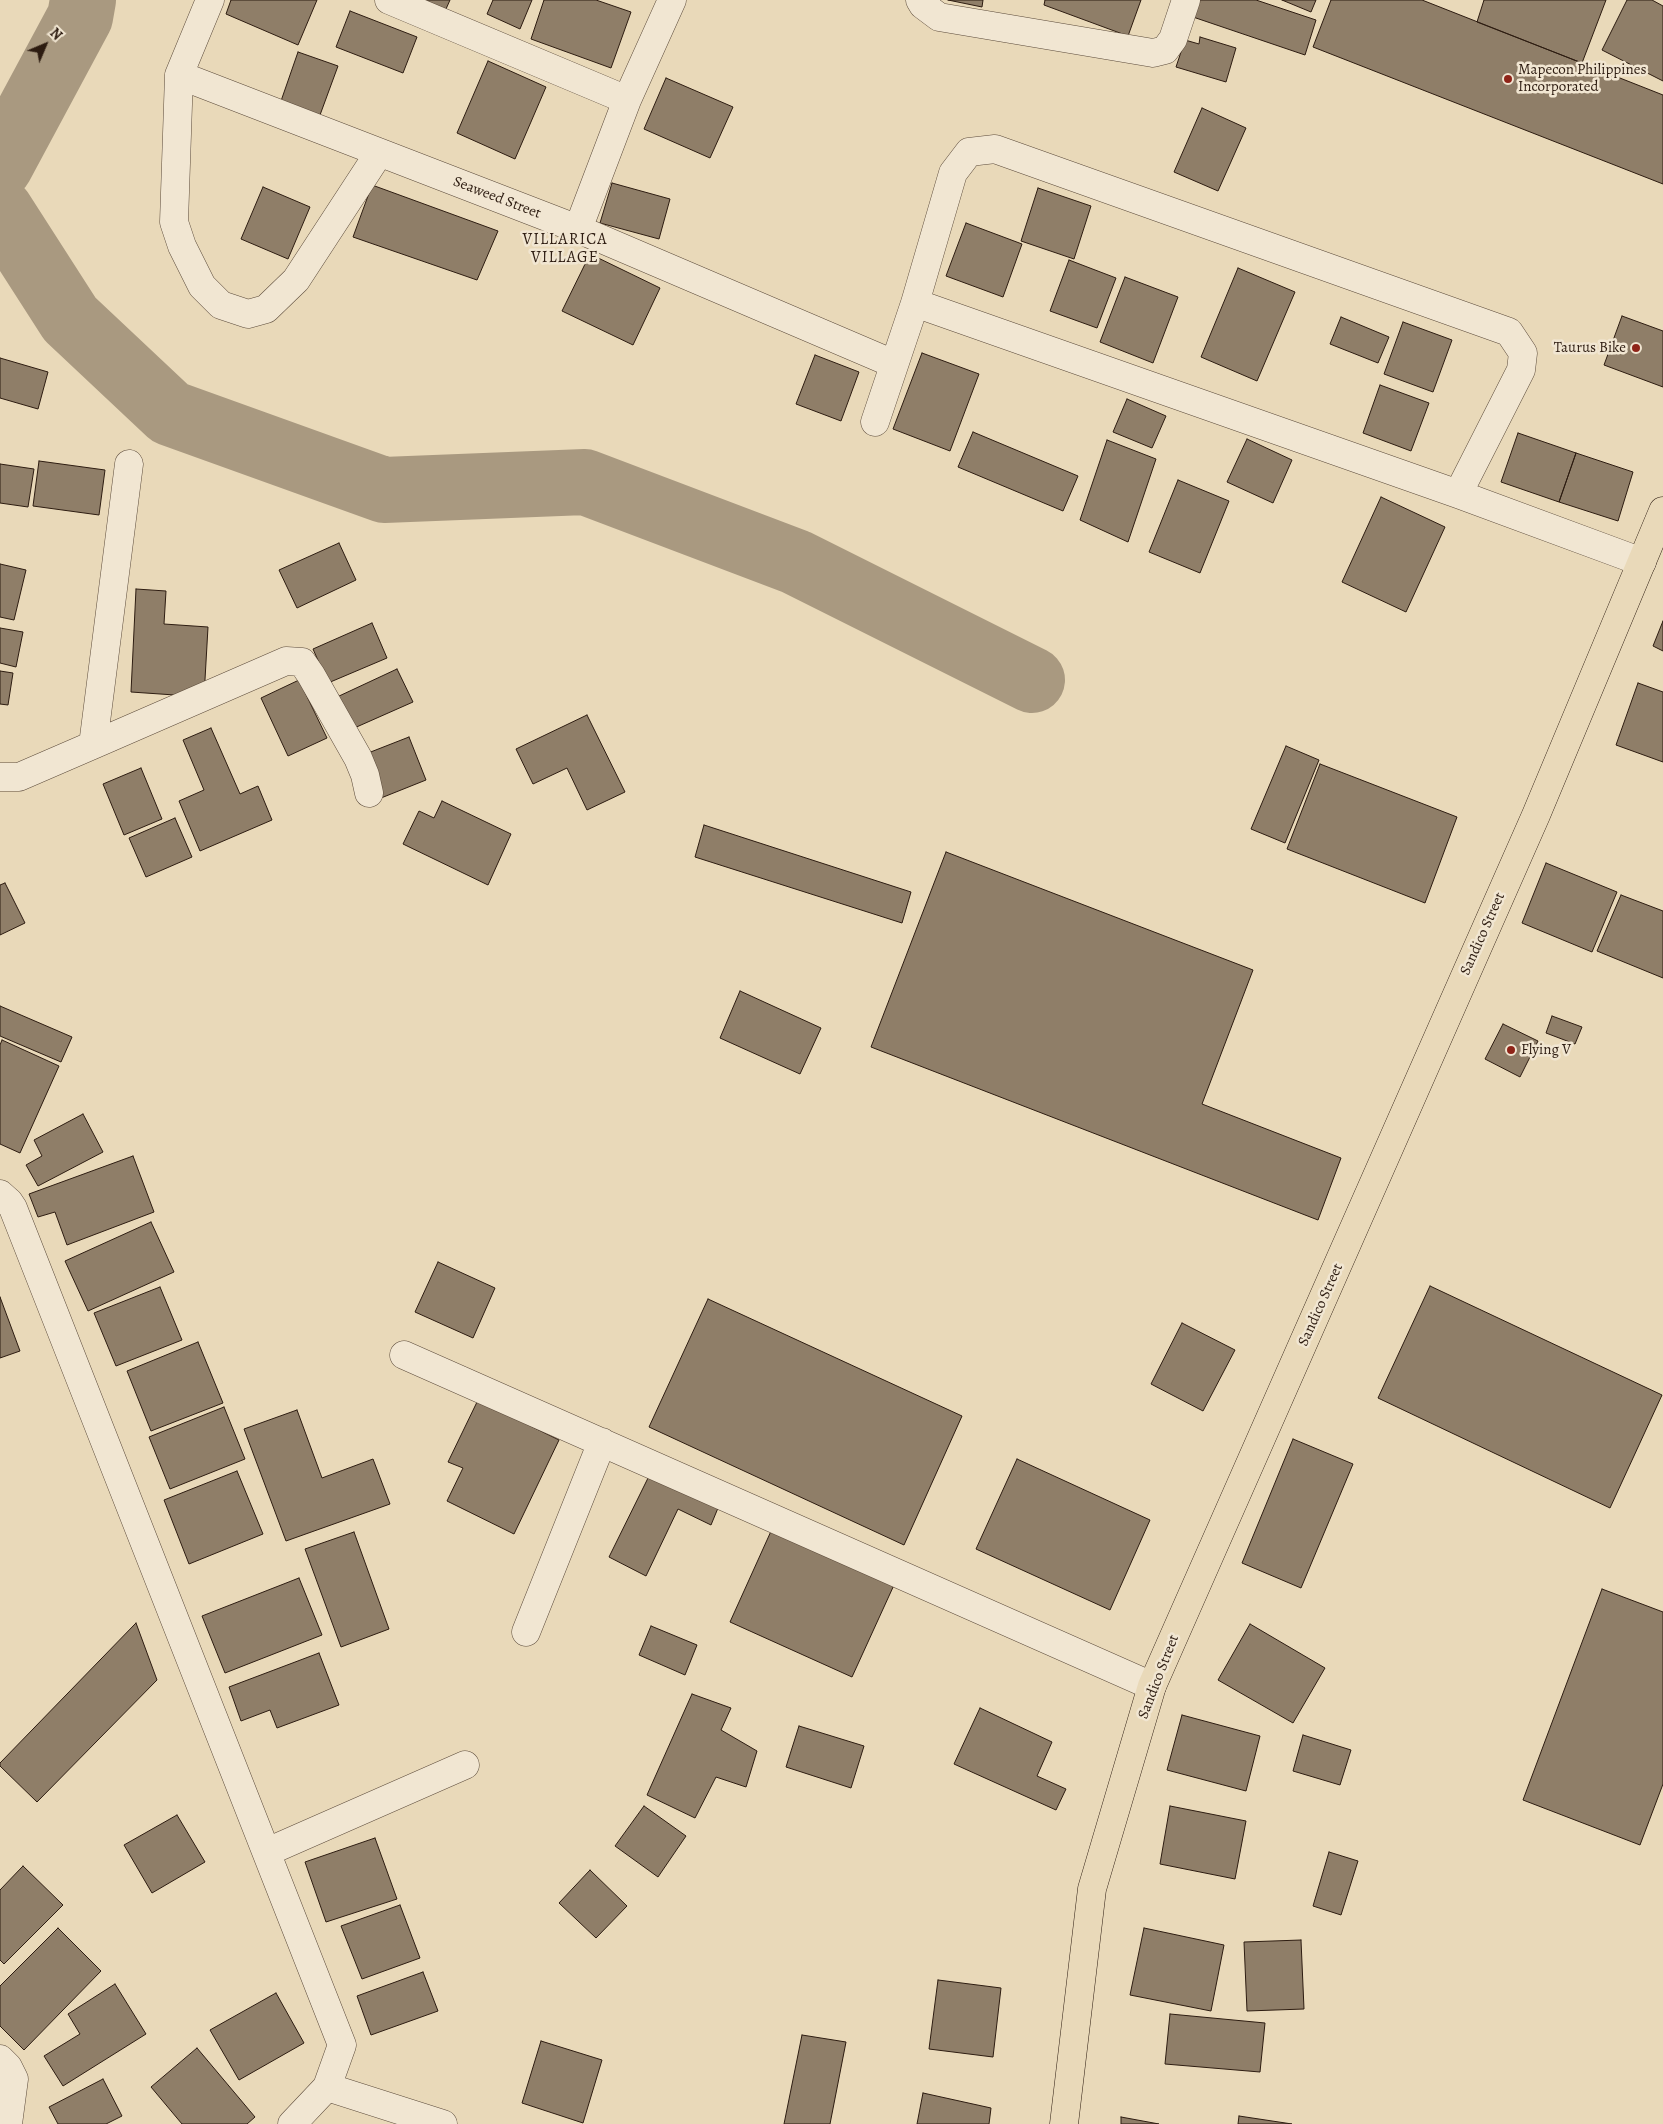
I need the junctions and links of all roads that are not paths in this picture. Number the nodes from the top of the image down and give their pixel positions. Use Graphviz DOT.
graph roads {
  1 [pos="210,0"];
  2 [pos="389,0"];
  3 [pos="672,0"];
  4 [pos="920,0"];
  5 [pos="1186,0"];
  6 [pos="178,75"];
  7 [pos="627,100"];
  8 [pos="379,153"];
  9 [pos="578,229"];
  10 [pos="915,302"];
  11 [pos="894,364"];
  12 [pos="875,422"];
  13 [pos="129,464"];
  14 [pos="1458,494"];
  15 [pos="1663,511"];
  16 [pos="1642,562"];
  17 [pos="93,745"];
  18 [pos="0,777"];
  19 [pos="369,794"];
  20 [pos="0,1194"];
  21 [pos="404,1355"];
  22 [pos="602,1442"];
  23 [pos="526,1632"];
  24 [pos="1152,1686"];
  25 [pos="465,1766"];
  26 [pos="267,1852"];
  27 [pos="0,2059"];
  28 [pos="327,2087"];
  29 [pos="8,2124"];
  30 [pos="292,2124"];
  31 [pos="443,2124"];
  32 [pos="1064,2124"];
  1 -- 6 [label="street"];
  2 -- 7 [label="street"];
  3 -- 7 [label="street"];
  4 -- 5 [label="street"];
  6 -- 8 [label="street, Seaweed Street"];
  6 -- 8 [label="street"];
  7 -- 9 [label="street"];
  8 -- 9 [label="street, Seaweed Street"];
  9 -- 11 [label="street, Seaweed Street"];
  10 -- 11 [label="street"];
  10 -- 14 [label="street"];
  10 -- 14 [label="street"];
  11 -- 12 [label="street"];
  13 -- 17 [label="street"];
  14 -- 16 [label="street"];
  15 -- 16 [label="main road, Sandico Street"];
  16 -- 24 [label="main road, Sandico Street"];
  17 -- 18 [label="street"];
  17 -- 19 [label="street"];
  20 -- 26 [label="street"];
  21 -- 22 [label="street"];
  22 -- 23 [label="street"];
  22 -- 24 [label="street"];
  24 -- 32 [label="main road, Sandico Street"];
  25 -- 26 [label="street"];
  26 -- 28 [label="street"];
  27 -- 29 [label="street"];
  28 -- 30 [label="street"];
  28 -- 31 [label="street"];
}
